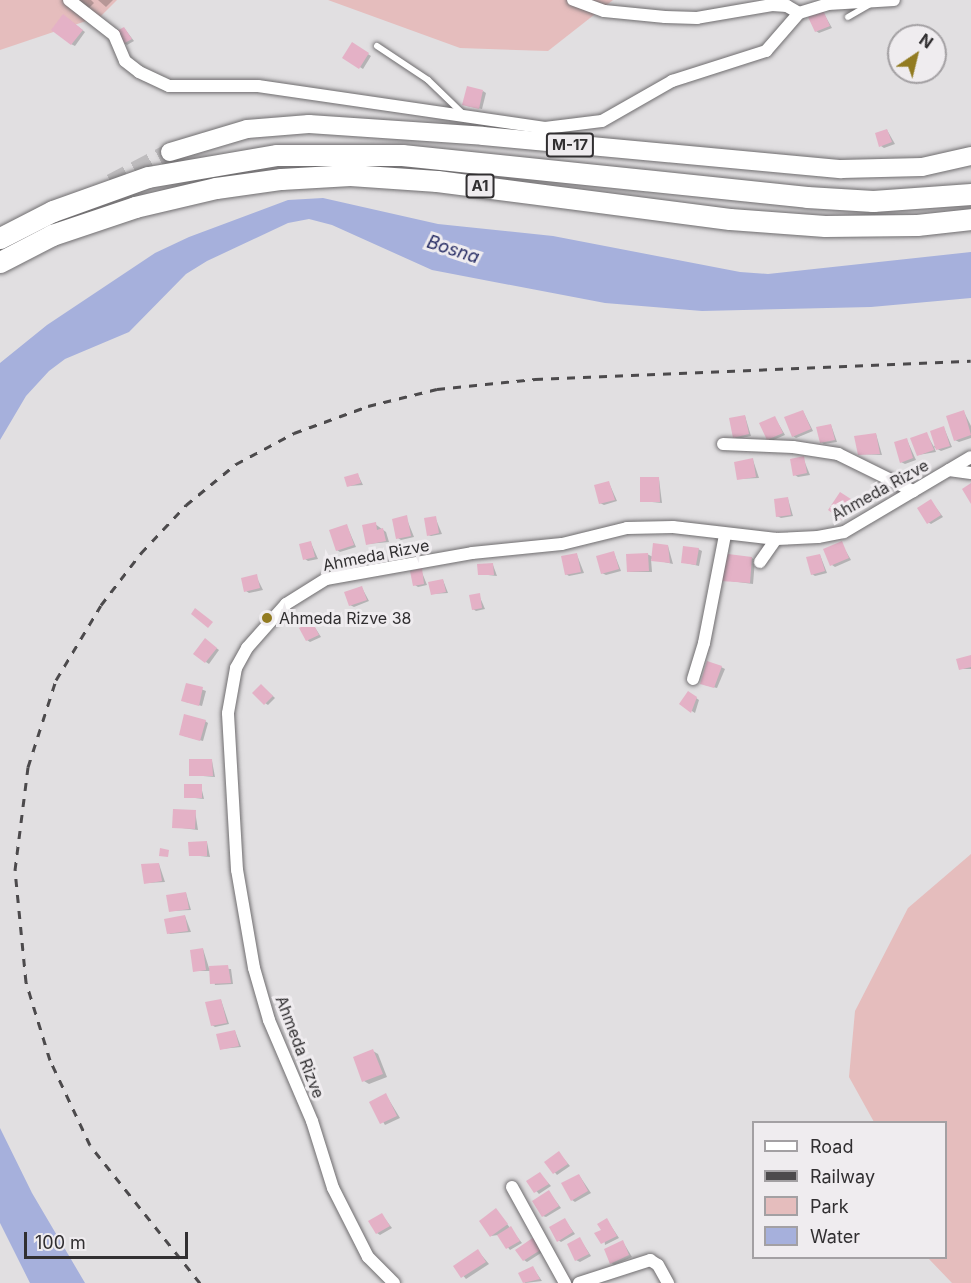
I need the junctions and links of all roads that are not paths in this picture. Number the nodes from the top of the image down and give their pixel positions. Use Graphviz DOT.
graph roads {
  1 [pos="69,0"];
  2 [pos="573,0"];
  3 [pos="894,0"];
  4 [pos="872,4"];
  5 [pos="798,13"];
  6 [pos="848,17"];
  7 [pos="377,46"];
  8 [pos="462,114"];
  9 [pos="483,127"];
  10 [pos="170,152"];
  11 [pos="971,156"];
  12 [pos="971,194"];
  13 [pos="971,219"];
  14 [pos="0,238"];
  15 [pos="0,262"];
  16 [pos="723,444"];
  17 [pos="971,457"];
  18 [pos="949,470"];
  19 [pos="971,473"];
  20 [pos="913,491"];
  21 [pos="725,534"];
  22 [pos="777,539"];
  23 [pos="760,562"];
  24 [pos="693,678"];
  25 [pos="512,1187"];
  26 [pos="394,1283"];
  27 [pos="565,1283"];
  28 [pos="579,1283"];
  29 [pos="668,1283"];
  1 -- 8 [label="street"];
  2 -- 5 [label="street"];
  3 -- 4 [label="street"];
  4 -- 5 [label="street"];
  4 -- 6 [label="lane"];
  5 -- 9 [label="street"];
  7 -- 8 [label="lane"];
  8 -- 9 [label="street"];
  9 -- 10 [label="main road, M-17"];
  9 -- 11 [label="main road, M-17"];
  12 -- 14 [label="highway, A1"];
  13 -- 15 [label="highway, A1"];
  16 -- 20 [label="street"];
  17 -- 18 [label="street, Ahmeda Rizve"];
  18 -- 19 [label="street"];
  18 -- 20 [label="street, Ahmeda Rizve"];
  20 -- 22 [label="street, Ahmeda Rizve"];
  21 -- 22 [label="street, Ahmeda Rizve"];
  21 -- 24 [label="street"];
  21 -- 26 [label="street, Ahmeda Rizve"];
  22 -- 23 [label="street"];
  25 -- 27 [label="street"];
  28 -- 29 [label="street"];
}
